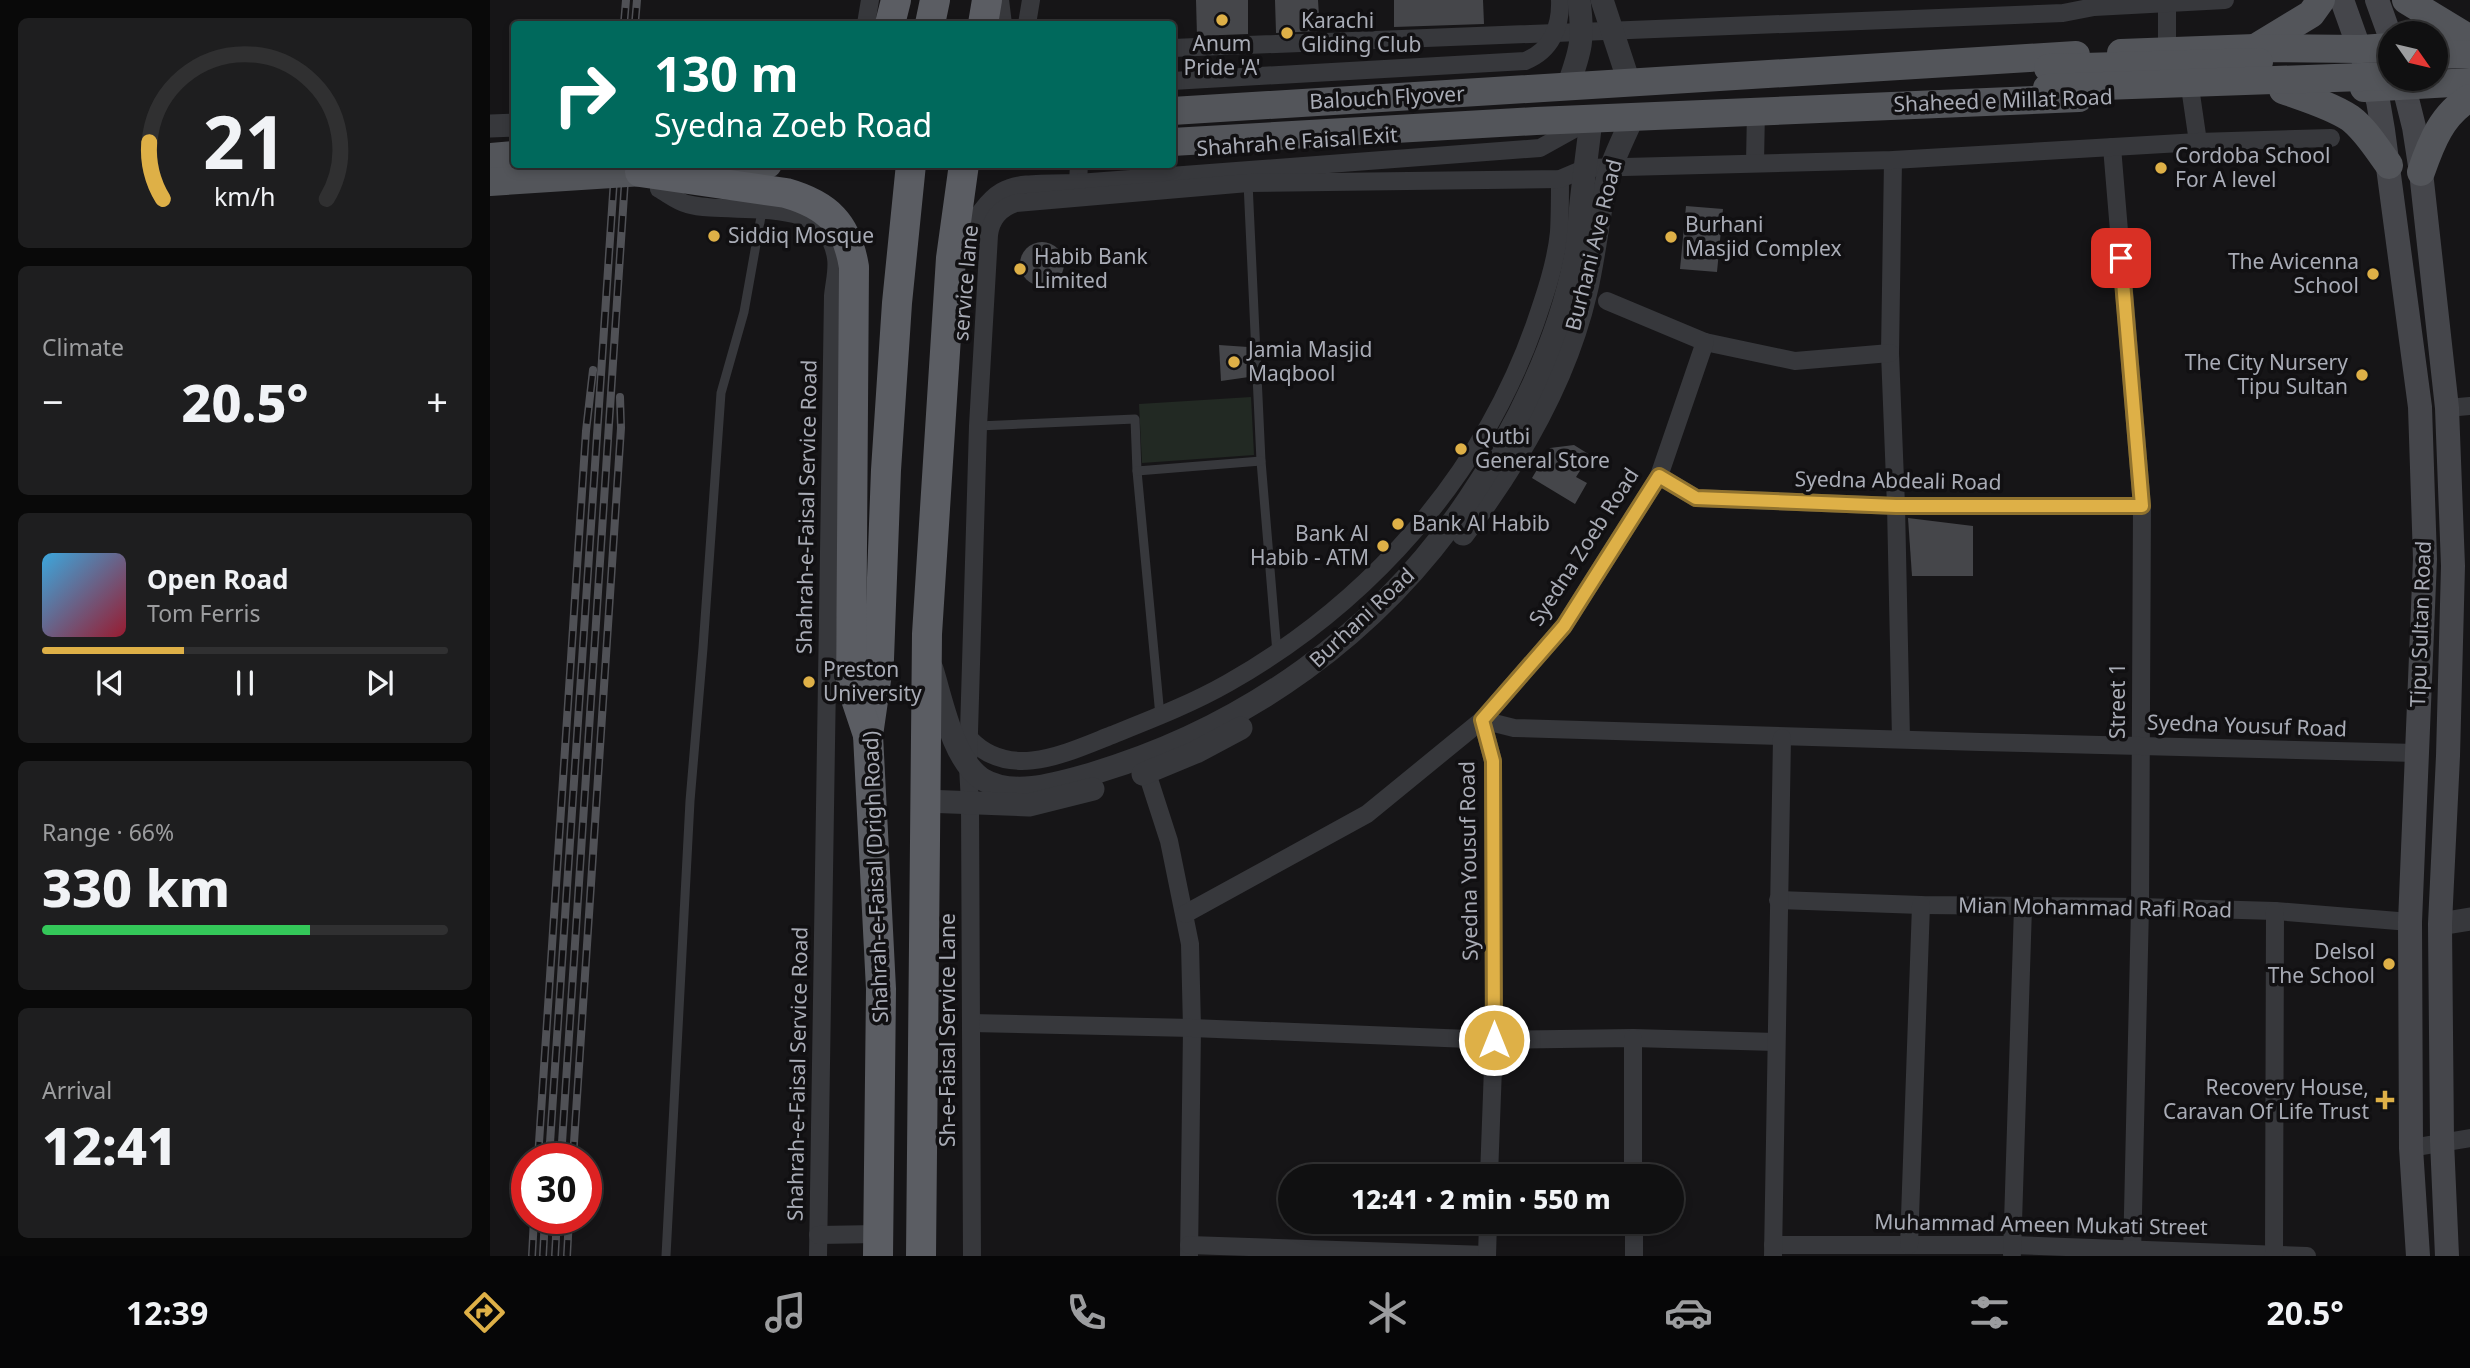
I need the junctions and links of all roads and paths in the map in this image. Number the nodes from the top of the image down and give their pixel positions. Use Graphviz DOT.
graph roads {
  1 [pos="870,0"];
  2 [pos="896,0"];
  3 [pos="935,0"];
  4 [pos="987,0"];
  5 [pos="1000,0"];
  6 [pos="1031,0"];
  7 [pos="1560,0"];
  8 [pos="1579,0"];
  9 [pos="1602,0"];
  10 [pos="2225,0"];
  11 [pos="2321,0"];
  12 [pos="2342,0"];
  13 [pos="2377,0"];
  14 [pos="2415,1"];
  15 [pos="2167,3"];
  16 [pos="2092,4"];
  17 [pos="866,21"];
  18 [pos="891,21"];
  19 [pos="931,21"];
  20 [pos="984,21"];
  21 [pos="1003,21"];
  22 [pos="1028,21"];
  23 [pos="2385,21"];
  24 [pos="1611,29"];
  25 [pos="1556,33"];
  26 [pos="1583,33"];
  27 [pos="2470,39"];
  28 [pos="2448,45"];
  29 [pos="2470,45"];
  30 [pos="1176,48"];
  31 [pos="2255,48"];
  32 [pos="2378,48"];
  33 [pos="2316,49"];
  34 [pos="2361,49"];
  35 [pos="2167,50"];
  36 [pos="2470,54"];
  37 [pos="2448,55"];
  38 [pos="2378,58"];
  39 [pos="2378,60"];
  40 [pos="2470,72"];
  41 [pos="1754,74"];
  42 [pos="2448,75"];
  43 [pos="2048,78"];
  44 [pos="2378,80"];
  45 [pos="1176,81"];
  46 [pos="2448,81"];
  47 [pos="2470,82"];
  48 [pos="1615,83"];
  49 [pos="2378,83"];
  50 [pos="1568,86"];
  51 [pos="2324,89"];
  52 [pos="2283,90"];
  53 [pos="2406,91"];
  54 [pos="2410,91"];
  55 [pos="2191,94"];
  56 [pos="2470,98"];
  57 [pos="1176,111"];
  58 [pos="1750,111"];
  59 [pos="1633,117"];
  60 [pos="1591,120"];
  61 [pos="1535,121"];
  62 [pos="511,125"];
  63 [pos="490,126"];
  64 [pos="2331,138"];
  65 [pos="1176,142"];
  66 [pos="2198,142"];
  67 [pos="2112,147"];
  68 [pos="511,155"];
  69 [pos="490,157"];
  70 [pos="1893,160"];
  71 [pos="1755,163"];
  72 [pos="2389,165"];
  73 [pos="740,168"];
  74 [pos="911,168"];
  75 [pos="963,168"];
  76 [pos="1079,168"];
  77 [pos="1586,168"];
  78 [pos="1610,169"];
  79 [pos="2421,172"];
  80 [pos="1560,179"];
  81 [pos="649,181"];
  82 [pos="490,182"];
  83 [pos="1078,183"];
  84 [pos="1248,183"];
  85 [pos="762,211"];
  86 [pos="951,258"];
  87 [pos="1607,301"];
  88 [pos="1704,342"];
  89 [pos="1889,353"];
  90 [pos="2459,407"];
  91 [pos="978,426"];
  92 [pos="1261,461"];
  93 [pos="1137,471"];
  94 [pos="1659,476"];
  95 [pos="1896,506"];
  96 [pos="2142,506"];
  97 [pos="1277,653"];
  98 [pos="928,656"];
  99 [pos="1160,716"];
  100 [pos="1482,720"];
  101 [pos="868,735"];
  102 [pos="970,738"];
  103 [pos="1782,738"];
  104 [pos="1901,739"];
  105 [pos="2140,746"];
  106 [pos="2416,753"];
  107 [pos="2448,756"];
  108 [pos="968,766"];
  109 [pos="1147,773"];
  110 [pos="925,801"];
  111 [pos="970,803"];
  112 [pos="1778,900"];
  113 [pos="1921,905"];
  114 [pos="2023,907"];
  115 [pos="2140,907"];
  116 [pos="2275,911"];
  117 [pos="1185,914"];
  118 [pos="2470,919"];
  119 [pos="2410,922"];
  120 [pos="2440,924"];
  121 [pos="971,1023"];
  122 [pos="1192,1028"];
  123 [pos="1633,1038"];
  124 [pos="1494,1040"];
  125 [pos="1776,1042"];
  126 [pos="2470,1138"];
  127 [pos="2442,1141"];
  128 [pos="2411,1148"];
  129 [pos="1489,1164"];
  130 [pos="1633,1164"];
  131 [pos="1488,1234"];
  132 [pos="1634,1234"];
  133 [pos="818,1235"];
  134 [pos="878,1245"];
  135 [pos="1898,1248"];
  136 [pos="1773,1250"];
  137 [pos="2012,1250"];
  138 [pos="1189,1251"];
  139 [pos="2132,1253"];
  140 [pos="1487,1255"];
  141 [pos="2274,1255"];
  142 [pos="666,1256"];
  143 [pos="818,1256"];
  144 [pos="921,1256"];
  145 [pos="972,1256"];
  146 [pos="1634,1256"];
  147 [pos="2307,1256"];
  148 [pos="2418,1256"];
  149 [pos="2447,1256"];
  1 -- 17 [label="street"];
  2 -- 18 [label="highway"];
  3 -- 19 [label="highway"];
  4 -- 20 [label="highway"];
  5 -- 21 [label="street"];
  6 -- 22 [label="street"];
  7 -- 25 [label="street"];
  8 -- 26 [label="street"];
  9 -- 24 [label="street"];
  10 -- 15 [label="street"];
  11 -- 31 [label="main road"];
  12 -- 34 [label="main road, Tipu Sultan Road"];
  13 -- 23 [label="main road"];
  14 -- 27 [label="main road"];
  15 -- 16 [label="street"];
  15 -- 35 [label="street"];
  16 -- 24 [label="street"];
  24 -- 26 [label="street"];
  24 -- 48 [label="street"];
  25 -- 26 [label="street"];
  25 -- 30 [label="street"];
  25 -- 45 [label="street"];
  26 -- 50 [label="street"];
  28 -- 29 [label="main road"];
  31 -- 33 [label="main road, Shaheed e Millat Road"];
  31 -- 35 [label="main road, Shaheed e Millat Road"];
  32 -- 34 [label="main road, Shaheed e Millat Road"];
  33 -- 34 [label="main road, Shaheed e Millat Road"];
  33 -- 51 [label="main road"];
  34 -- 39 [label="main road, Tipu Sultan Road"];
  35 -- 41 [label="main road, Shaheed e Millat Road"];
  36 -- 37 [label="main road"];
  38 -- 43 [label="main road, bridge"];
  40 -- 42 [label="main road"];
  41 -- 43 [label="main road"];
  41 -- 48 [label="main road, Shaheed e Millat Road"];
  43 -- 44 [label="main road, bridge"];
  43 -- 58 [label="main road"];
  46 -- 47 [label="main road, Shaheed e Millat Road"];
  48 -- 50 [label="main road, Balouch Flyover"];
  49 -- 51 [label="main road, Shaheed e Millat Road"];
  50 -- 57 [label="main road, Balouch Flyover"];
  51 -- 52 [label="main road, Shaheed e Millat Road"];
  52 -- 55 [label="main road, Shaheed e Millat Road"];
  52 -- 72 [label="main road"];
  53 -- 72 [label="main road, Tipu Sultan Road"];
  54 -- 79 [label="main road, Tipu Sultan Road"];
  55 -- 58 [label="main road, Shaheed e Millat Road"];
  55 -- 66 [label="street"];
  56 -- 79 [label="main road"];
  58 -- 59 [label="main road, Shaheed e Millat Road"];
  58 -- 71 [label="street"];
  59 -- 60 [label="main road, Shaheed e Millat Road"];
  59 -- 78 [label="street, Burhani Ave Road"];
  60 -- 61 [label="main road, Shaheed e Millat Road"];
  60 -- 77 [label="street, Burhani Road"];
  60 -- 83 [label="street, Shahrah e Faisal Exit"];
  61 -- 65 [label="main road, Balouch Flyover"];
  62 -- 63 [label="street"];
  64 -- 66 [label="street, service lane"];
  66 -- 67 [label="street, service lane"];
  67 -- 70 [label="street, service lane"];
  67 -- 96 [label="street, Street 1"];
  68 -- 69 [label="main road"];
  70 -- 71 [label="street, service lane"];
  70 -- 89 [label="street"];
  71 -- 78 [label="street, service lane"];
  72 -- 106 [label="main road, Tipu Sultan Road"];
  73 -- 81 [label="main road, bridge"];
  74 -- 101 [label="highway, Shahrah-e-Faisal (Drigh Road)"];
  75 -- 86 [label="highway, Shahrah-e-Faisal (Drigh Road)"];
  76 -- 83 [label="street"];
  77 -- 78 [label="street, service lane"];
  77 -- 80 [label="street, service lane"];
  77 -- 108 [label="street, Burhani Road"];
  78 -- 109 [label="street, Burhani Ave Road"];
  79 -- 90 [label="main road, Tipu Sultan Road"];
  80 -- 84 [label="street, service lane"];
  80 -- 97 [label="street"];
  81 -- 82 [label="main road, bridge"];
  81 -- 85 [label="street, Shahrah-e-Faisal Service Road"];
  81 -- 101 [label="highway, bridge"];
  83 -- 86 [label="street, Shahrah e Faisal Exit"];
  84 -- 91 [label="street, service lane"];
  84 -- 92 [label="lane"];
  85 -- 133 [label="street, Shahrah-e-Faisal Service Road"];
  85 -- 142 [label="lane"];
  86 -- 98 [label="highway, Shahrah-e-Faisal (Drigh Road)"];
  87 -- 88 [label="street"];
  88 -- 89 [label="street"];
  88 -- 94 [label="street, Syedna Zoeb Road"];
  89 -- 95 [label="street"];
  90 -- 107 [label="main road, Tipu Sultan Road"];
  91 -- 93 [label="lane"];
  91 -- 102 [label="street, service lane"];
  92 -- 93 [label="lane"];
  92 -- 97 [label="lane"];
  93 -- 99 [label="lane"];
  94 -- 95 [label="street, Syedna Abdeali Road"];
  94 -- 100 [label="street, Syedna Zoeb Road"];
  95 -- 96 [label="street, Syedna Abdeali Road"];
  95 -- 104 [label="street"];
  96 -- 105 [label="street, Street 1"];
  97 -- 99 [label="street"];
  98 -- 108 [label="street"];
  98 -- 110 [label="highway, Shahrah-e-Faisal (Drigh Road)"];
  99 -- 102 [label="street"];
  100 -- 103 [label="street, Syedna Yousuf Road"];
  100 -- 117 [label="street, Syedna Zoeb Road"];
  100 -- 124 [label="street, Syedna Yousuf Road"];
  101 -- 134 [label="highway, Shahrah-e-Faisal (Drigh Road)"];
  102 -- 108 [label="street, service lane"];
  103 -- 104 [label="street, Syedna Yousuf Road"];
  103 -- 112 [label="street"];
  104 -- 105 [label="street, Syedna Yousuf Road"];
  105 -- 106 [label="street, Syedna Yousuf Road"];
  105 -- 115 [label="street, Street 1"];
  106 -- 107 [label="main road"];
  106 -- 119 [label="main road, Tipu Sultan Road"];
  107 -- 120 [label="main road, Tipu Sultan Road"];
  108 -- 111 [label="street, Sh-e-Faisal Service Lane"];
  109 -- 111 [label="street"];
  109 -- 117 [label="street"];
  110 -- 111 [label="street"];
  110 -- 144 [label="highway, Shahrah-e-Faisal (Drigh Road)"];
  111 -- 121 [label="street, Sh-e-Faisal Service Lane"];
  112 -- 113 [label="street, Mian Mohammad Rafi Road"];
  112 -- 125 [label="street"];
  113 -- 114 [label="street, Mian Mohammad Rafi Road"];
  113 -- 135 [label="street"];
  114 -- 115 [label="street, Mian Mohammad Rafi Road"];
  114 -- 137 [label="street"];
  115 -- 116 [label="street, Mian Mohammad Rafi Road"];
  115 -- 139 [label="street, Street 1"];
  116 -- 119 [label="street, Mian Mohammad Rafi Road"];
  116 -- 141 [label="street"];
  117 -- 122 [label="street"];
  118 -- 120 [label="street"];
  119 -- 128 [label="main road, Tipu Sultan Road"];
  120 -- 127 [label="main road, Tipu Sultan Road"];
  121 -- 122 [label="street"];
  121 -- 145 [label="street, Sh-e-Faisal Service Lane"];
  122 -- 124 [label="street"];
  122 -- 138 [label="street"];
  123 -- 124 [label="street"];
  123 -- 125 [label="street"];
  123 -- 130 [label="street"];
  124 -- 129 [label="street, Syedna Yousuf Road"];
  125 -- 136 [label="street"];
  126 -- 127 [label="street"];
  127 -- 128 [label="street"];
  127 -- 149 [label="main road, Tipu Sultan Road"];
  128 -- 148 [label="main road, Tipu Sultan Road"];
  131 -- 140 [label="street"];
  132 -- 146 [label="street"];
  133 -- 134 [label="street"];
  133 -- 143 [label="street, Shahrah-e-Faisal Service Road"];
  135 -- 136 [label="street, Muhammad Ameen Mukati Street"];
  135 -- 137 [label="street, Muhammad Ameen Mukati Street"];
  137 -- 139 [label="street, Muhammad Ameen Mukati Street"];
  138 -- 140 [label="street"];
  139 -- 141 [label="street, Muhammad Ameen Mukati Street"];
  141 -- 147 [label="street, Muhammad Ameen Mukati Street"];
}
